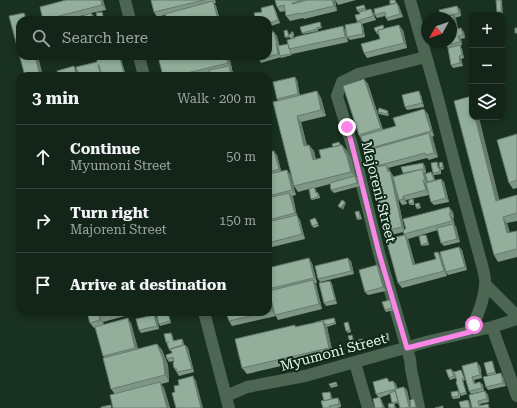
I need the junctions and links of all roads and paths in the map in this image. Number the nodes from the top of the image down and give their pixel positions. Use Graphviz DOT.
graph roads {
  1 [pos="125,0"];
  2 [pos="410,0"];
  3 [pos="129,16"];
  4 [pos="426,57"];
  5 [pos="140,60"];
  6 [pos="143,72"];
  7 [pos="485,284"];
  8 [pos="205,316"];
  9 [pos="517,318"];
  10 [pos="492,327"];
  11 [pos="470,332"];
  12 [pos="407,348"];
  13 [pos="354,363"];
  14 [pos="226,396"];
  15 [pos="517,396"];
  16 [pos="229,408"];
  17 [pos="368,408"];
  18 [pos="419,408"];
  1 -- 3 [label="street"];
  2 -- 4 [label="street"];
  4 -- 7 [label="street"];
  4 -- 12 [label="street, Majoreni Street"];
  5 -- 6 [label="street"];
  7 -- 9 [label="street"];
  7 -- 11 [label="street"];
  8 -- 14 [label="street"];
  9 -- 10 [label="street, Myumoni Street"];
  10 -- 11 [label="street, Myumoni Street"];
  10 -- 15 [label="street"];
  11 -- 12 [label="street, Myumoni Street"];
  12 -- 13 [label="street, Myumoni Street"];
  12 -- 18 [label="street, Majoreni Street"];
  13 -- 14 [label="street, Myumoni Street"];
  13 -- 17 [label="street"];
  14 -- 16 [label="street"];
}
